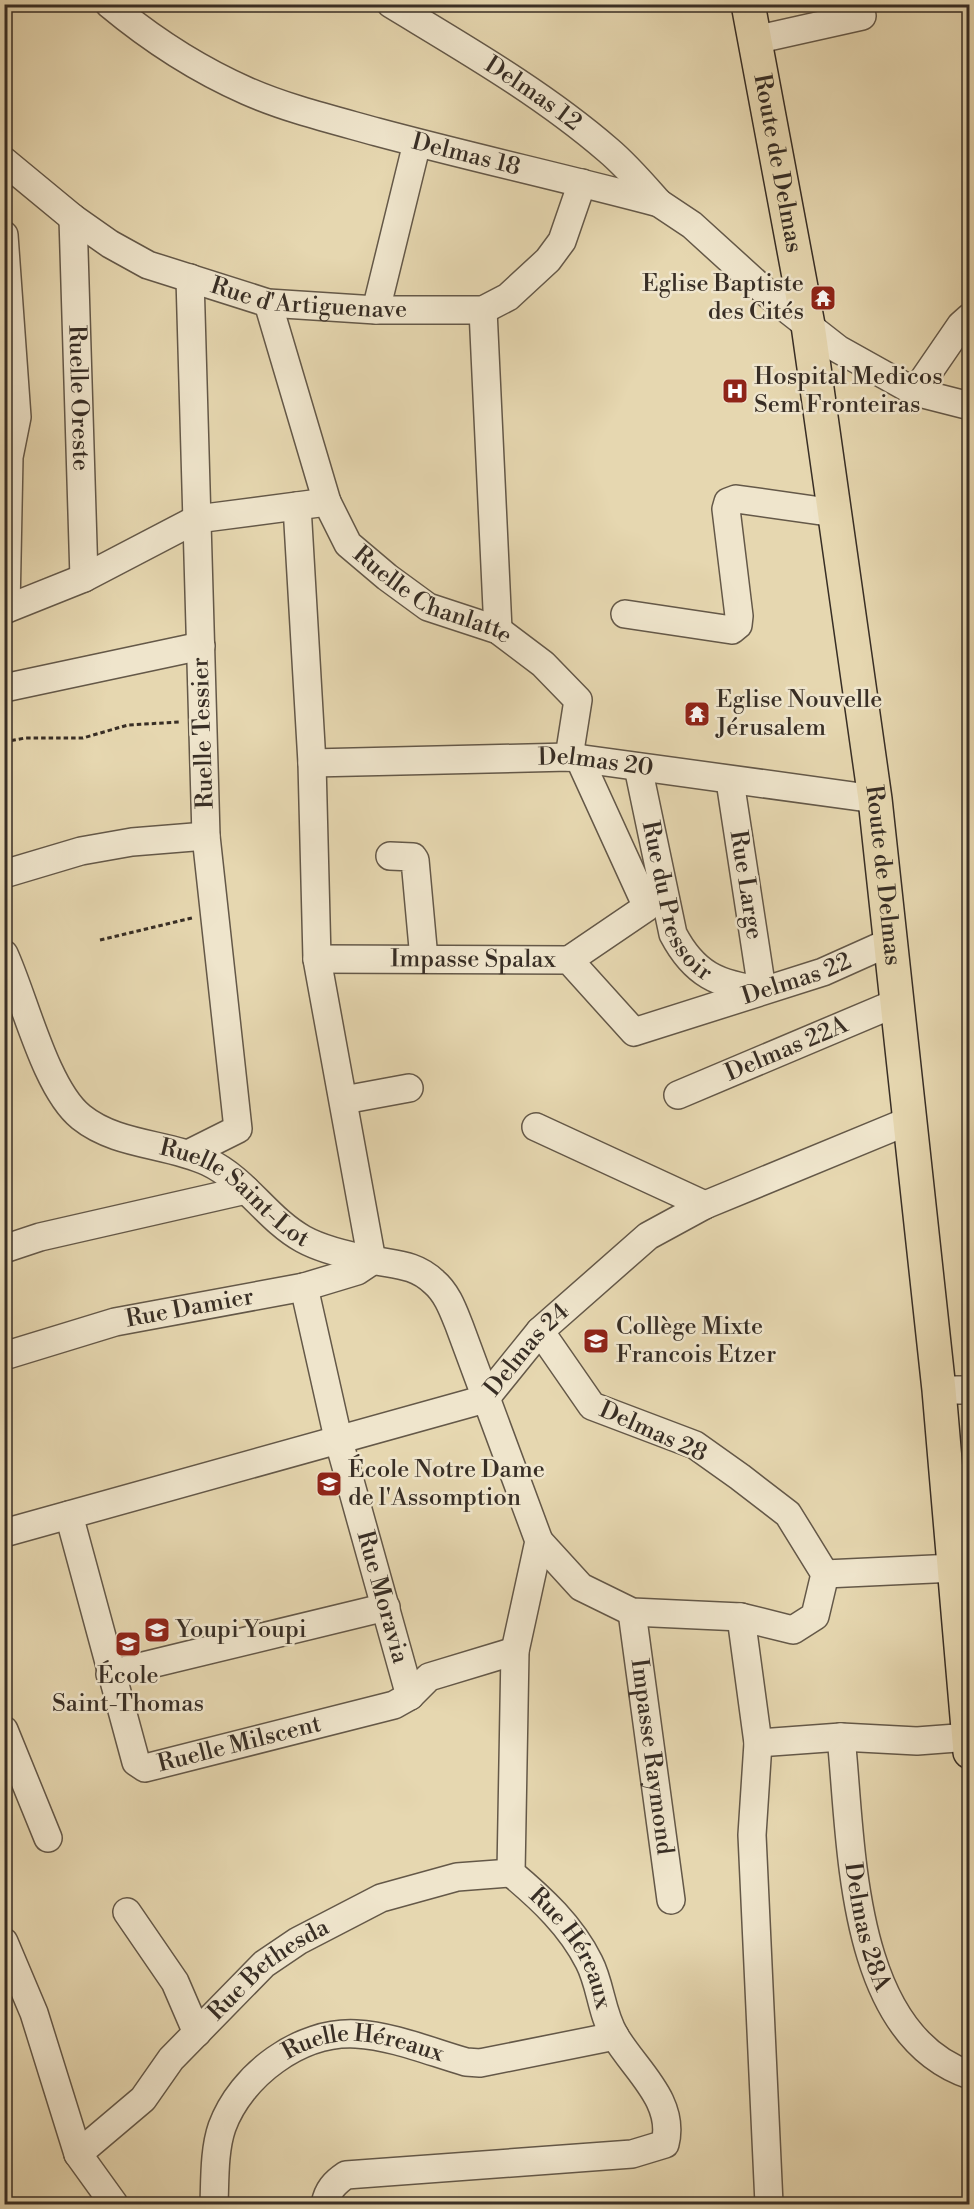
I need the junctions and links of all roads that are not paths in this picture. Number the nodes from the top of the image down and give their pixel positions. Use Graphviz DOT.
graph roads {
  1 [pos="109,4"];
  2 [pos="391,4"];
  3 [pos="748,4"];
  4 [pos="859,4"];
  5 [pos="755,40"];
  6 [pos="417,142"];
  7 [pos="4,161"];
  8 [pos="582,183"];
  9 [pos="659,203"];
  10 [pos="73,218"];
  11 [pos="4,235"];
  12 [pos="190,278"];
  13 [pos="268,303"];
  14 [pos="376,310"];
  15 [pos="483,310"];
  16 [pos="969,317"];
  17 [pos="808,325"];
  18 [pos="10,370"];
  19 [pos="915,392"];
  20 [pos="969,406"];
  21 [pos="7,458"];
  22 [pos="327,502"];
  23 [pos="297,506"];
  24 [pos="835,513"];
  25 [pos="197,519"];
  26 [pos="84,578"];
  27 [pos="5,609"];
  28 [pos="626,614"];
  29 [pos="498,630"];
  30 [pos="201,646"];
  31 [pos="4,687"];
  32 [pos="574,758"];
  33 [pos="312,763"];
  34 [pos="638,766"];
  35 [pos="730,781"];
  36 [pos="875,799"];
  37 [pos="206,836"];
  38 [pos="390,856"];
  39 [pos="4,874"];
  40 [pos="890,942"];
  41 [pos="4,954"];
  42 [pos="317,959"];
  43 [pos="424,959"];
  44 [pos="569,960"];
  45 [pos="762,990"];
  46 [pos="897,1004"];
  47 [pos="634,1032"];
  48 [pos="409,1088"];
  49 [pos="678,1095"];
  50 [pos="344,1100"];
  51 [pos="911,1120"];
  52 [pos="536,1128"];
  53 [pos="188,1154"];
  54 [pos="246,1190"];
  55 [pos="705,1205"];
  56 [pos="4,1249"];
  57 [pos="372,1260"];
  58 [pos="304,1287"];
  59 [pos="540,1331"];
  60 [pos="4,1356"];
  61 [pos="954,1390"];
  62 [pos="485,1399"];
  63 [pos="338,1438"];
  64 [pos="69,1515"];
  65 [pos="4,1533"];
  66 [pos="538,1541"];
  67 [pos="955,1568"];
  68 [pos="825,1574"];
  69 [pos="386,1607"];
  70 [pos="632,1612"];
  71 [pos="741,1617"];
  72 [pos="515,1651"];
  73 [pos="110,1674"];
  74 [pos="410,1696"];
  75 [pos="4,1730"];
  76 [pos="841,1737"];
  77 [pos="969,1742"];
  78 [pos="758,1743"];
  79 [pos="48,1838"];
  80 [pos="511,1873"];
  81 [pos="671,1900"];
  82 [pos="127,1912"];
  83 [pos="4,1942"];
  84 [pos="196,2032"];
  85 [pos="615,2036"];
  86 [pos="969,2074"];
  87 [pos="78,2154"];
  88 [pos="114,2205"];
  89 [pos="214,2205"];
  90 [pos="325,2205"];
  91 [pos="769,2205"];
  1 -- 6 [label="street, Delmas 18"];
  2 -- 9 [label="street, Delmas 12"];
  3 -- 5 [label="main road, Route de Delmas"];
  4 -- 5 [label="street"];
  5 -- 17 [label="main road, Route de Delmas"];
  6 -- 8 [label="street, Delmas 18"];
  6 -- 14 [label="street"];
  7 -- 10 [label="street, Rue d'Artiguenave"];
  8 -- 9 [label="street, Delmas 18"];
  8 -- 15 [label="street, Rue d'Artiguenave"];
  9 -- 17 [label="street, Delmas 18"];
  10 -- 12 [label="street, Rue d'Artiguenave"];
  10 -- 26 [label="street, Ruelle Oreste"];
  11 -- 18 [label="street"];
  12 -- 13 [label="street, Rue d'Artiguenave"];
  12 -- 25 [label="street, Ruelle Tessier"];
  13 -- 14 [label="street, Rue d'Artiguenave"];
  13 -- 22 [label="street, Ruelle Chanlatte"];
  14 -- 15 [label="street, Rue d'Artiguenave"];
  15 -- 29 [label="street"];
  16 -- 19 [label="street"];
  17 -- 19 [label="street, Delmas 18"];
  17 -- 24 [label="main road, Route de Delmas"];
  18 -- 21 [label="street"];
  19 -- 20 [label="street, Delmas 18"];
  21 -- 27 [label="street"];
  22 -- 23 [label="street"];
  22 -- 29 [label="street, Ruelle Chanlatte"];
  23 -- 25 [label="street"];
  23 -- 33 [label="street"];
  24 -- 28 [label="street"];
  24 -- 36 [label="main road, Route de Delmas"];
  25 -- 26 [label="street"];
  25 -- 30 [label="street, Ruelle Tessier"];
  26 -- 27 [label="street"];
  29 -- 32 [label="street, Ruelle Chanlatte"];
  30 -- 31 [label="street"];
  30 -- 37 [label="street, Ruelle Tessier"];
  32 -- 33 [label="street, Delmas 20"];
  32 -- 34 [label="street, Delmas 20"];
  32 -- 44 [label="street"];
  33 -- 42 [label="street"];
  34 -- 35 [label="street, Delmas 20"];
  34 -- 45 [label="street, Rue du Pressoir"];
  35 -- 36 [label="street, Delmas 20"];
  35 -- 45 [label="street, Rue Large"];
  36 -- 40 [label="main road, Route de Delmas"];
  37 -- 39 [label="street"];
  37 -- 53 [label="street, Ruelle Tessier"];
  38 -- 43 [label="street"];
  40 -- 45 [label="street, Delmas 22"];
  40 -- 46 [label="main road, Route de Delmas"];
  41 -- 53 [label="street, Ruelle Saint-Lot"];
  42 -- 43 [label="street, Impasse Spalax"];
  42 -- 50 [label="street"];
  43 -- 44 [label="street, Impasse Spalax"];
  44 -- 47 [label="street, Impasse Spalax"];
  45 -- 47 [label="street, Delmas 22"];
  46 -- 49 [label="street, Delmas 22A"];
  46 -- 51 [label="main road, Route de Delmas"];
  48 -- 50 [label="street"];
  50 -- 57 [label="street"];
  51 -- 55 [label="street, Delmas 24"];
  51 -- 61 [label="main road, Route de Delmas"];
  52 -- 55 [label="street"];
  53 -- 54 [label="street, Ruelle Saint-Lot"];
  54 -- 56 [label="street"];
  54 -- 57 [label="street, Ruelle Saint-Lot"];
  55 -- 59 [label="street, Delmas 24"];
  57 -- 58 [label="street, Rue Damier"];
  57 -- 62 [label="street, Ruelle Saint-Lot"];
  58 -- 60 [label="street, Rue Damier"];
  58 -- 63 [label="street, Rue Moravia"];
  59 -- 62 [label="street, Delmas 24"];
  59 -- 68 [label="street, Delmas 28"];
  61 -- 67 [label="main road, Route de Delmas"];
  62 -- 63 [label="street, Delmas 24"];
  62 -- 66 [label="street"];
  63 -- 64 [label="street, Delmas 24"];
  63 -- 69 [label="street, Rue Moravia"];
  64 -- 65 [label="street, Delmas 24"];
  64 -- 73 [label="street, Ruelle Milscent"];
  66 -- 70 [label="street"];
  66 -- 72 [label="street, Rue Héreaux"];
  67 -- 68 [label="street"];
  67 -- 77 [label="main road, Route de Delmas"];
  68 -- 71 [label="street"];
  69 -- 73 [label="street"];
  69 -- 74 [label="street, Rue Moravia"];
  70 -- 71 [label="street"];
  70 -- 81 [label="street, Impasse Raymond"];
  71 -- 78 [label="street"];
  72 -- 74 [label="street, Ruelle Milscent"];
  72 -- 80 [label="street, Rue Héreaux"];
  73 -- 74 [label="street, Ruelle Milscent"];
  75 -- 79 [label="street"];
  76 -- 77 [label="street"];
  76 -- 78 [label="street"];
  76 -- 86 [label="street, Delmas 28A"];
  78 -- 91 [label="street"];
  80 -- 84 [label="street, Rue Bethesda"];
  80 -- 85 [label="street, Rue Héreaux"];
  82 -- 84 [label="street"];
  83 -- 87 [label="street"];
  84 -- 87 [label="street, Rue Bethesda"];
  85 -- 89 [label="street, Ruelle Héreaux"];
  85 -- 90 [label="street, Rue Héreaux"];
  87 -- 88 [label="street"];
}
